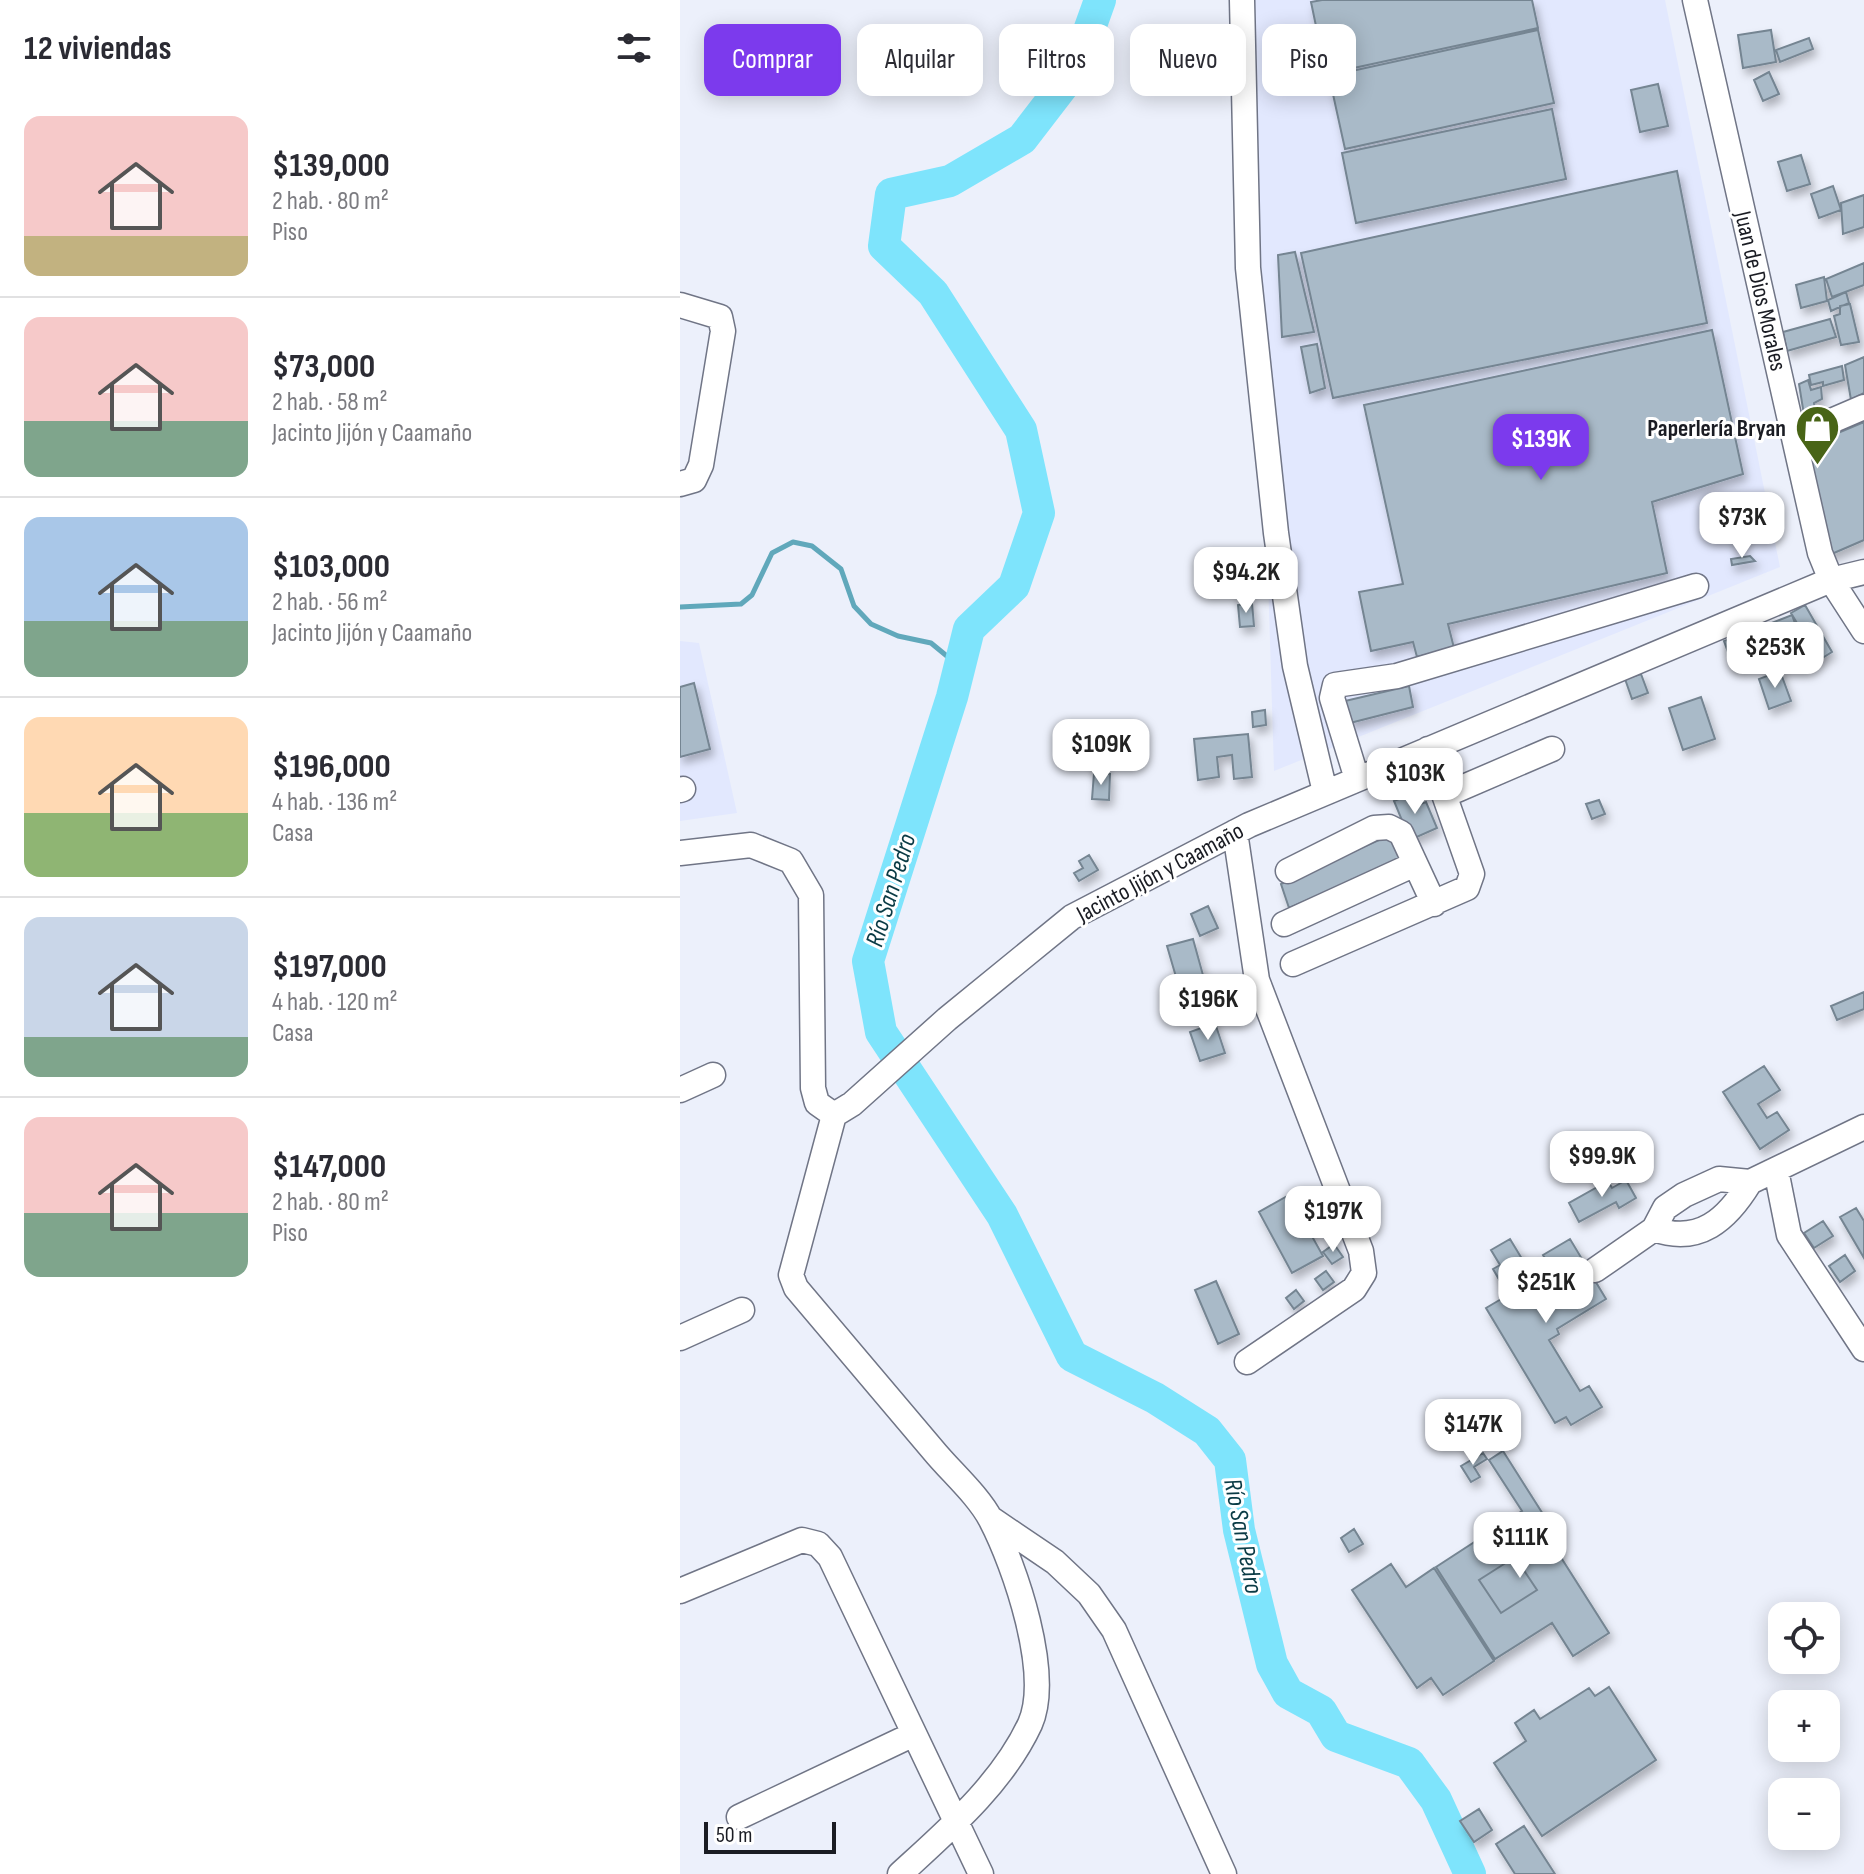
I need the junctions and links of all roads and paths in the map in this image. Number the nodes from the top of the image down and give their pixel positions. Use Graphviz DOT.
graph roads {
  1 [pos="1242,0"];
  2 [pos="1695,0"];
  3 [pos="680,305"];
  4 [pos="1864,407"];
  5 [pos="1794,437"];
  6 [pos="680,484"];
  7 [pos="1864,553"];
  8 [pos="1864,572"];
  9 [pos="1828,574"];
  10 [pos="1696,586"];
  11 [pos="1864,631"];
  12 [pos="1428,749"];
  13 [pos="1552,749"];
  14 [pos="1357,779"];
  15 [pos="1325,792"];
  16 [pos="1445,795"];
  17 [pos="1235,832"];
  18 [pos="680,853"];
  19 [pos="1415,864"];
  20 [pos="1288,871"];
  21 [pos="1434,904"];
  22 [pos="1284,924"];
  23 [pos="1293,964"];
  24 [pos="713,1075"];
  25 [pos="680,1090"];
  26 [pos="843,1110"];
  27 [pos="1864,1127"];
  28 [pos="1776,1170"];
  29 [pos="1750,1182"];
  30 [pos="1654,1229"];
  31 [pos="1595,1270"];
  32 [pos="742,1310"];
  33 [pos="680,1338"];
  34 [pos="1864,1349"];
  35 [pos="1247,1362"];
  36 [pos="990,1518"];
  37 [pos="680,1591"];
  38 [pos="914,1734"];
  39 [pos="739,1817"];
  40 [pos="957,1822"];
  41 [pos="900,1874"];
  42 [pos="981,1874"];
  43 [pos="1224,1874"];
  1 -- 15 [label="street"];
  2 -- 5 [label="street, Juan de Dios Morales"];
  3 -- 6 [label="street"];
  4 -- 5 [label="street"];
  5 -- 9 [label="street, Juan de Dios Morales"];
  7 -- 9 [label="street"];
  8 -- 9 [label="street"];
  9 -- 11 [label="street"];
  9 -- 12 [label="street, Jacinto Jijón y Caamaño"];
  10 -- 14 [label="street"];
  12 -- 14 [label="street, Jacinto Jijón y Caamaño"];
  12 -- 16 [label="street"];
  13 -- 16 [label="street"];
  14 -- 15 [label="street, Jacinto Jijón y Caamaño"];
  15 -- 17 [label="street, Jacinto Jijón y Caamaño"];
  16 -- 21 [label="street"];
  17 -- 26 [label="street, Jacinto Jijón y Caamaño"];
  17 -- 35 [label="street"];
  18 -- 26 [label="street"];
  19 -- 20 [label="street"];
  19 -- 21 [label="street"];
  19 -- 22 [label="street"];
  21 -- 23 [label="street"];
  24 -- 25 [label="street"];
  26 -- 36 [label="street"];
  27 -- 28 [label="street"];
  28 -- 29 [label="street"];
  28 -- 34 [label="street"];
  29 -- 30 [label="street"];
  29 -- 30 [label="street"];
  30 -- 31 [label="street"];
  32 -- 33 [label="street"];
  36 -- 40 [label="street"];
  36 -- 43 [label="street"];
  37 -- 38 [label="street"];
  38 -- 39 [label="street"];
  38 -- 40 [label="street"];
  40 -- 41 [label="street"];
  40 -- 42 [label="street"];
}
